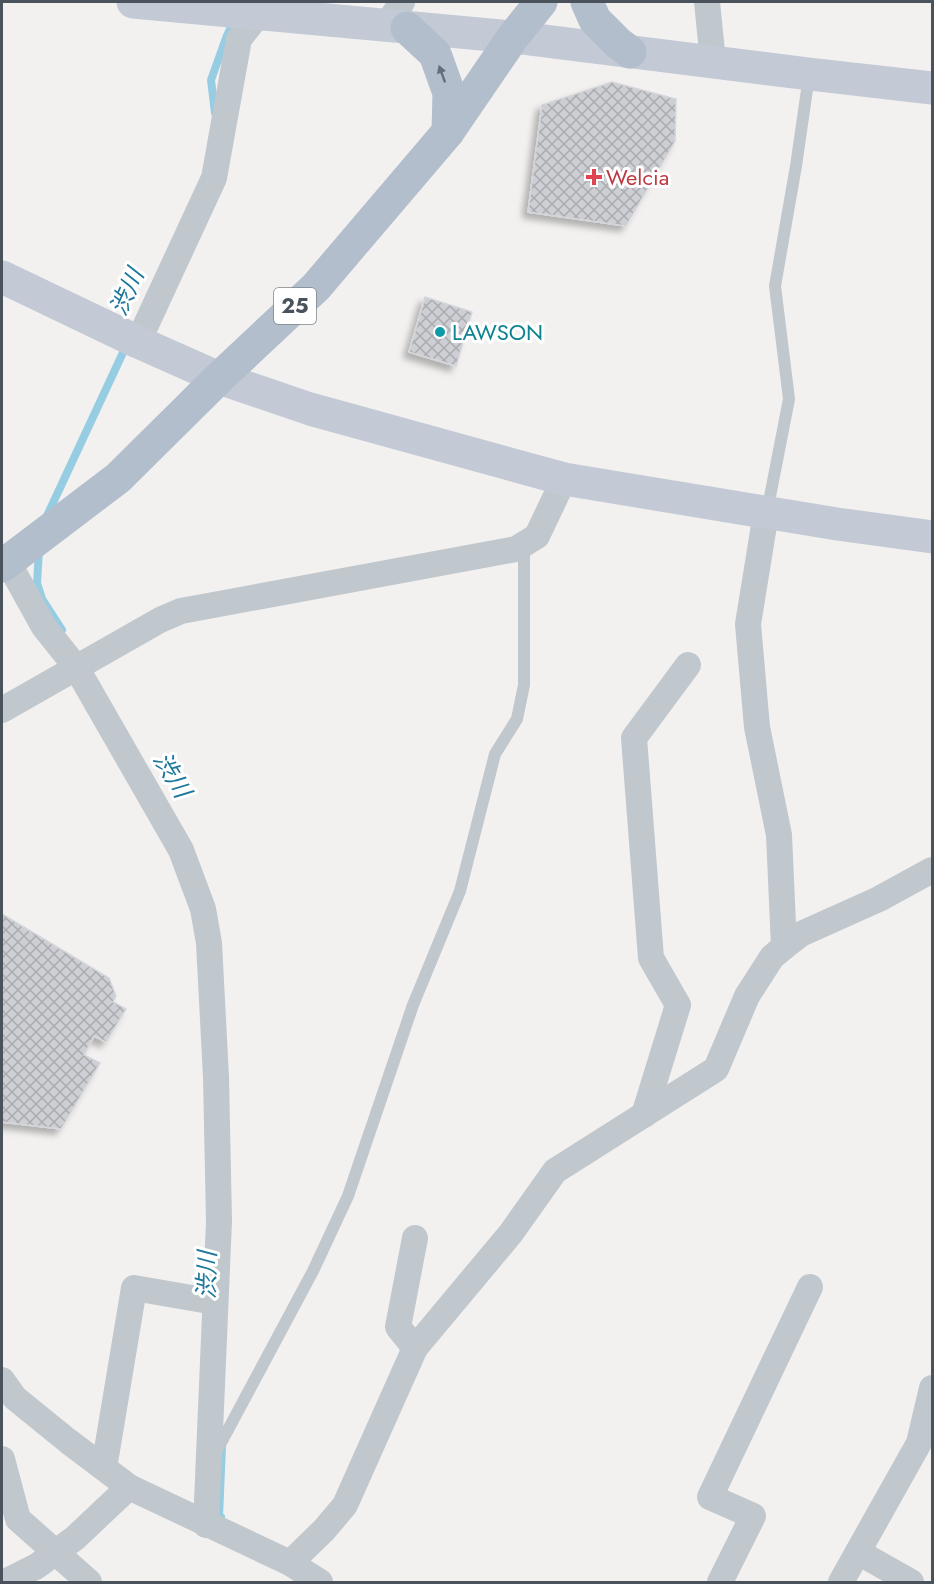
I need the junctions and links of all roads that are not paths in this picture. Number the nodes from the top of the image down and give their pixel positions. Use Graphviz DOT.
graph roads {
  1 [pos="133,2"];
  2 [pos="541,2"];
  3 [pos="587,2"];
  4 [pos="706,2"];
  5 [pos="266,8"];
  6 [pos="398,19"];
  7 [pos="513,37"];
  8 [pos="630,52"];
  9 [pos="713,62"];
  10 [pos="809,74"];
  11 [pos="933,88"];
  12 [pos="448,132"];
  13 [pos="2,277"];
  14 [pos="138,342"];
  15 [pos="219,378"];
  16 [pos="564,479"];
  17 [pos="766,513"];
  18 [pos="933,537"];
  19 [pos="524,544"];
  20 [pos="5,564"];
  21 [pos="688,665"];
  22 [pos="76,667"];
  23 [pos="2,710"];
  24 [pos="933,870"];
  25 [pos="784,947"];
  26 [pos="644,1115"];
  27 [pos="415,1238"];
  28 [pos="810,1287"];
  29 [pos="216,1302"];
  30 [pos="415,1348"];
  31 [pos="2,1380"];
  32 [pos="933,1388"];
  33 [pos="926,1447"];
  34 [pos="2,1459"];
  35 [pos="209,1465"];
  36 [pos="104,1468"];
  37 [pos="129,1487"];
  38 [pos="206,1525"];
  39 [pos="56,1552"];
  40 [pos="858,1552"];
  41 [pos="292,1573"];
  42 [pos="5,1582"];
  43 [pos="89,1582"];
  44 [pos="320,1582"];
  45 [pos="720,1582"];
  46 [pos="841,1582"];
  47 [pos="910,1582"];
  1 -- 5 [label="street"];
  2 -- 7 [label="main road, 25"];
  3 -- 8 [label="main road"];
  4 -- 9 [label="street"];
  5 -- 6 [label="street"];
  5 -- 14 [label="street"];
  6 -- 7 [label="street"];
  12 -- 6 [label="main road, one-way"];
  7 -- 8 [label="street"];
  7 -- 12 [label="main road, 25"];
  8 -- 9 [label="street"];
  9 -- 10 [label="street"];
  10 -- 11 [label="street"];
  10 -- 17 [label="lane"];
  12 -- 15 [label="main road, 25"];
  13 -- 14 [label="street"];
  14 -- 15 [label="street"];
  15 -- 16 [label="street"];
  15 -- 20 [label="main road, 25"];
  16 -- 17 [label="street"];
  16 -- 19 [label="street"];
  17 -- 18 [label="street"];
  17 -- 25 [label="street"];
  19 -- 22 [label="street"];
  19 -- 35 [label="lane"];
  20 -- 22 [label="street"];
  21 -- 26 [label="street"];
  22 -- 23 [label="street"];
  22 -- 29 [label="street"];
  24 -- 25 [label="street"];
  25 -- 26 [label="street"];
  26 -- 30 [label="street"];
  27 -- 30 [label="street"];
  28 -- 45 [label="street"];
  29 -- 35 [label="street"];
  29 -- 36 [label="street"];
  30 -- 41 [label="street"];
  31 -- 36 [label="street"];
  32 -- 33 [label="street"];
  33 -- 40 [label="street"];
  34 -- 39 [label="street"];
  35 -- 38 [label="street"];
  36 -- 37 [label="street"];
  37 -- 38 [label="street"];
  37 -- 39 [label="street"];
  38 -- 41 [label="street"];
  39 -- 42 [label="street"];
  39 -- 43 [label="street"];
  40 -- 46 [label="street"];
  40 -- 47 [label="street"];
  41 -- 44 [label="street"];
}
